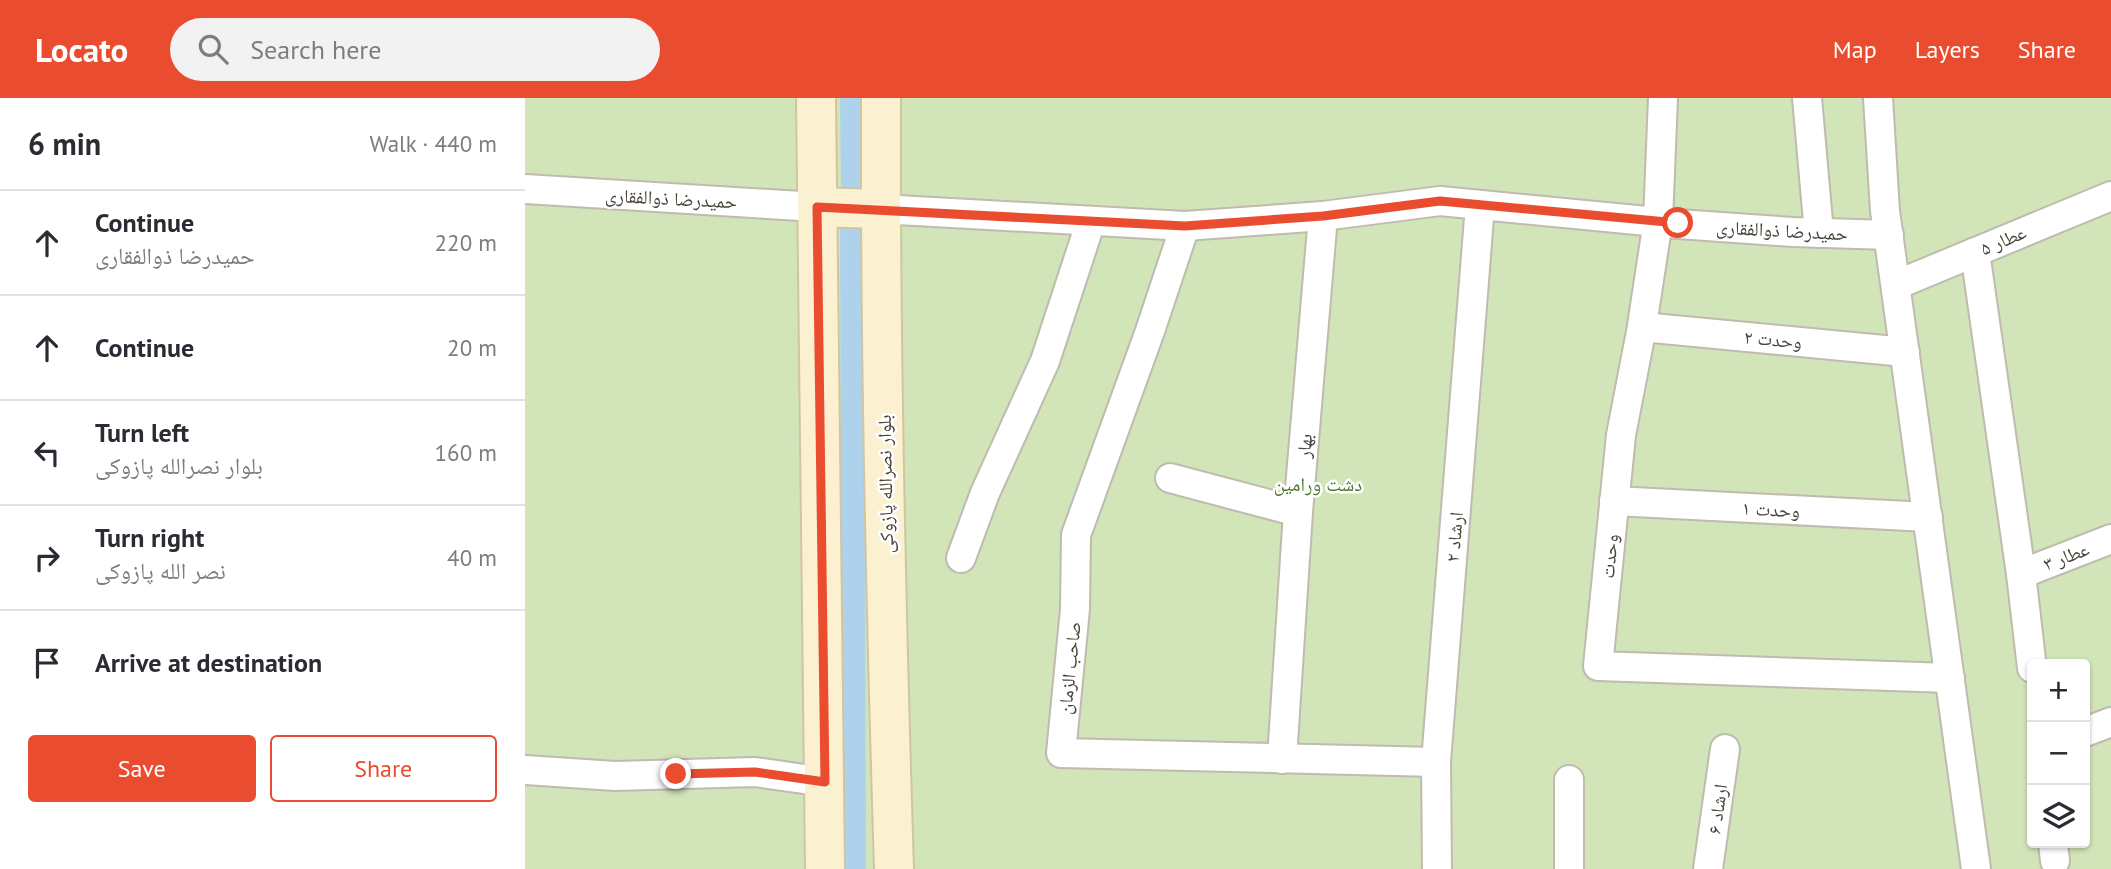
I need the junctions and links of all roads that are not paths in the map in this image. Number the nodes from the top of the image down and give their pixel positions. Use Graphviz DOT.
graph roads {
  1 [pos="816,98"];
  2 [pos="881,98"];
  3 [pos="1663,98"];
  4 [pos="1807,98"];
  5 [pos="1878,98"];
  6 [pos="525,189"];
  7 [pos="2111,196"];
  8 [pos="1480,205"];
  9 [pos="817,207"];
  10 [pos="880,209"];
  11 [pos="1323,216"];
  12 [pos="1091,221"];
  13 [pos="1658,221"];
  14 [pos="1185,226"];
  15 [pos="1819,233"];
  16 [pos="1889,235"];
  17 [pos="1975,252"];
  18 [pos="1896,285"];
  19 [pos="1642,327"];
  20 [pos="1905,352"];
  21 [pos="1170,478"];
  22 [pos="1614,501"];
  23 [pos="1298,512"];
  24 [pos="1928,517"];
  25 [pos="2111,539"];
  26 [pos="961,558"];
  27 [pos="2021,574"];
  28 [pos="2031,659"];
  29 [pos="1950,678"];
  30 [pos="2111,722"];
  31 [pos="2090,730"];
  32 [pos="1725,749"];
  33 [pos="1282,759"];
  34 [pos="1436,762"];
  35 [pos="525,770"];
  36 [pos="1569,780"];
  37 [pos="825,782"];
  38 [pos="825,869"];
  39 [pos="894,869"];
  40 [pos="1437,869"];
  41 [pos="1570,869"];
  42 [pos="1708,869"];
  43 [pos="1976,869"];
  1 -- 9 [label="main road"];
  2 -- 10 [label="main road, بلوار نصرالله پازوکی"];
  3 -- 13 [label="street, وحدت"];
  4 -- 15 [label="street"];
  5 -- 16 [label="street"];
  6 -- 9 [label="street, حمیدرضا ذوالفقاری"];
  7 -- 17 [label="street, عطار ۵"];
  8 -- 11 [label="street, حمیدرضا ذوالفقاری"];
  8 -- 13 [label="street, حمیدرضا ذوالفقاری"];
  8 -- 34 [label="street, ارشاد ۲"];
  9 -- 10 [label="main road"];
  9 -- 37 [label="main road"];
  10 -- 12 [label="street, حمیدرضا ذوالفقاری"];
  10 -- 39 [label="main road, بلوار نصرالله پازوکی"];
  11 -- 14 [label="street, حمیدرضا ذوالفقاری"];
  11 -- 23 [label="street, بهار"];
  12 -- 14 [label="street, حمیدرضا ذوالفقاری"];
  12 -- 26 [label="street"];
  13 -- 15 [label="street, حمیدرضا ذوالفقاری"];
  13 -- 19 [label="street, وحدت"];
  14 -- 33 [label="street, صاحب الزمان"];
  15 -- 16 [label="street, حمیدرضا ذوالفقاری"];
  16 -- 18 [label="street"];
  17 -- 18 [label="street, عطار ۵"];
  17 -- 27 [label="street"];
  18 -- 20 [label="street"];
  19 -- 20 [label="street, وحدت ۲"];
  19 -- 22 [label="street, وحدت"];
  20 -- 24 [label="street"];
  21 -- 23 [label="street"];
  22 -- 24 [label="street, وحدت ۱"];
  22 -- 29 [label="street, وحدت"];
  23 -- 33 [label="street, بهار"];
  24 -- 29 [label="street"];
  25 -- 27 [label="street, عطار ۳"];
  27 -- 28 [label="street"];
  29 -- 43 [label="street"];
  30 -- 31 [label="street"];
  32 -- 42 [label="street, ارشاد ۶"];
  33 -- 34 [label="street, صاحب الزمان"];
  34 -- 40 [label="street, ارشاد ۲"];
  35 -- 37 [label="street"];
  36 -- 41 [label="street"];
  37 -- 38 [label="main road"];
}
